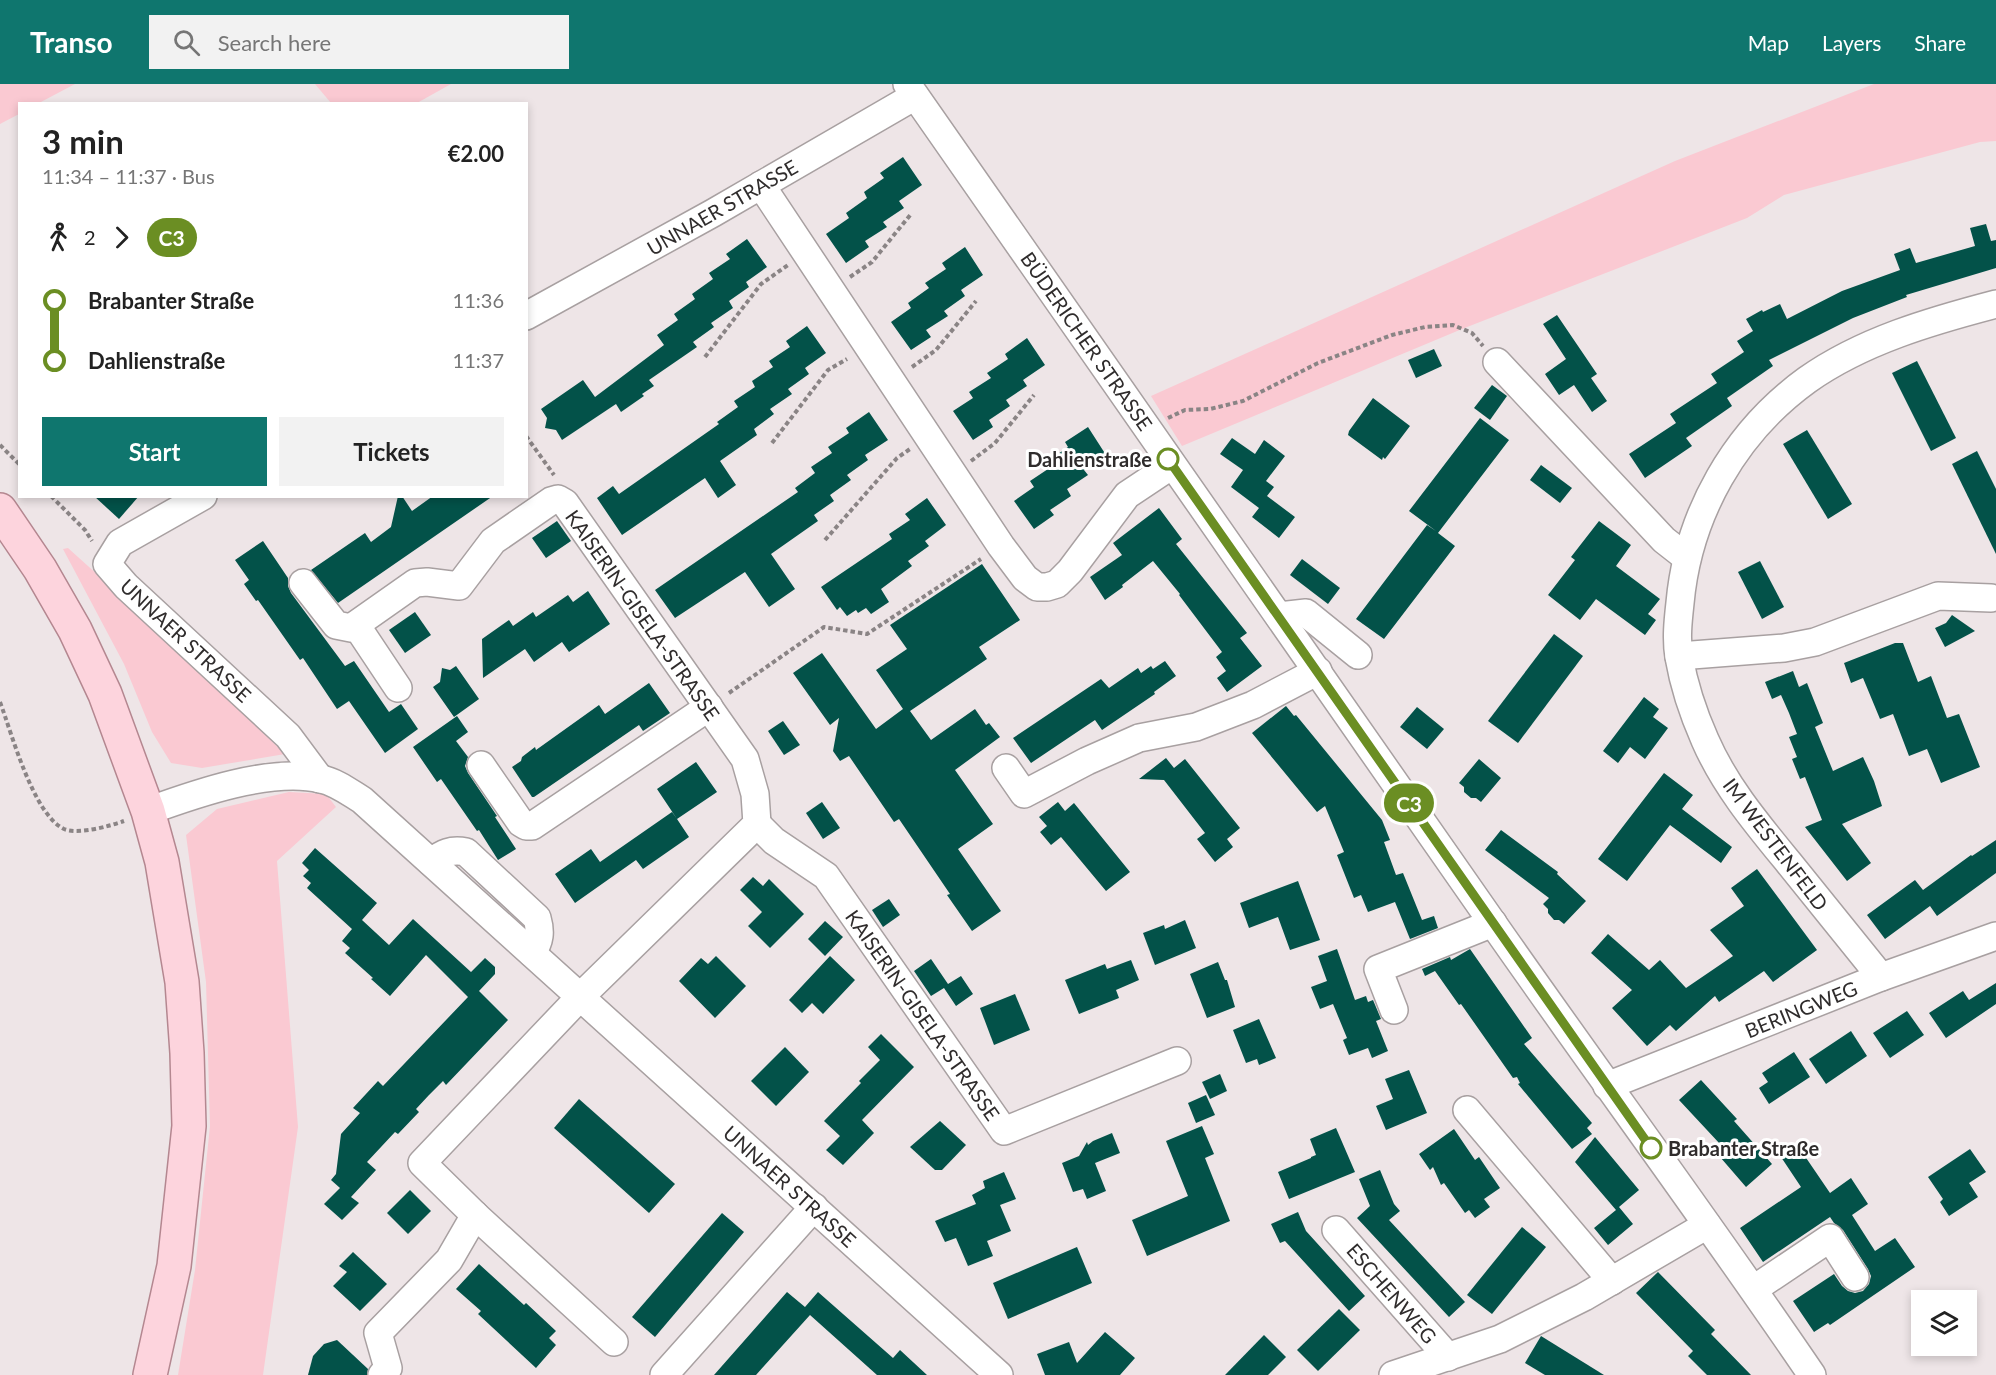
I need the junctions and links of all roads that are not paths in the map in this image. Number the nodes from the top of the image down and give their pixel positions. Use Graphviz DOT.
graph roads {
  1 [pos="911,90"];
  2 [pos="760,185"];
  3 [pos="1996,304"];
  4 [pos="528,315"];
  5 [pos="1497,362"];
  6 [pos="1172,465"];
  7 [pos="200,498"];
  8 [pos="0,510"];
  9 [pos="1687,558"];
  10 [pos="303,583"];
  11 [pos="1991,598"];
  12 [pos="1279,616"];
  13 [pos="356,625"];
  14 [pos="1358,655"];
  15 [pos="1679,656"];
  16 [pos="1318,671"];
  17 [pos="398,688"];
  18 [pos="709,707"];
  19 [pos="481,765"];
  20 [pos="1006,768"];
  21 [pos="321,778"];
  22 [pos="148,811"];
  23 [pos="757,824"];
  24 [pos="1493,923"];
  25 [pos="1996,936"];
  26 [pos="1881,977"];
  27 [pos="579,997"];
  28 [pos="1394,1010"];
  29 [pos="1177,1061"];
  30 [pos="1607,1086"];
  31 [pos="1467,1110"];
  32 [pos="814,1207"];
  33 [pos="475,1215"];
  34 [pos="1707,1225"];
  35 [pos="1336,1230"];
  36 [pos="1855,1277"];
  37 [pos="1612,1281"];
  38 [pos="1754,1289"];
  39 [pos="614,1342"];
  40 [pos="1448,1357"];
  41 [pos="150,1375"];
  42 [pos="382,1375"];
  43 [pos="664,1375"];
  44 [pos="999,1375"];
  45 [pos="1393,1375"];
  46 [pos="1812,1375"];
  1 -- 2 [label="street, UNNAER STRASSE"];
  1 -- 6 [label="street, BÜDERICHER STRASSE"];
  2 -- 4 [label="street, UNNAER STRASSE"];
  2 -- 6 [label="street"];
  3 -- 9 [label="street, IM WESTENFELD"];
  5 -- 9 [label="street"];
  6 -- 12 [label="street, BÜDERICHER STRASSE"];
  7 -- 21 [label="street, UNNAER STRASSE"];
  8 -- 22 [label="main road"];
  9 -- 15 [label="street, IM WESTENFELD"];
  10 -- 13 [label="street"];
  11 -- 15 [label="street"];
  12 -- 14 [label="street"];
  12 -- 16 [label="street, BÜDERICHER STRASSE"];
  13 -- 17 [label="street"];
  13 -- 18 [label="street, KAISERIN-GISELA-STRASSE"];
  15 -- 26 [label="street, IM WESTENFELD"];
  16 -- 20 [label="street"];
  16 -- 24 [label="street, BÜDERICHER STRASSE"];
  18 -- 19 [label="street"];
  18 -- 23 [label="street, KAISERIN-GISELA-STRASSE"];
  21 -- 22 [label="street, UNNAER STRASSE"];
  21 -- 27 [label="street, UNNAER STRASSE"];
  22 -- 41 [label="main road"];
  23 -- 27 [label="street"];
  23 -- 29 [label="street, KAISERIN-GISELA-STRASSE"];
  24 -- 28 [label="street"];
  24 -- 30 [label="street, BÜDERICHER STRASSE"];
  25 -- 26 [label="street, BERINGWEG"];
  26 -- 30 [label="street, BERINGWEG"];
  27 -- 32 [label="street, UNNAER STRASSE"];
  27 -- 33 [label="street"];
  30 -- 34 [label="street, BÜDERICHER STRASSE"];
  31 -- 37 [label="street"];
  32 -- 43 [label="street"];
  32 -- 44 [label="street, UNNAER STRASSE"];
  33 -- 39 [label="street"];
  33 -- 42 [label="street"];
  34 -- 37 [label="street"];
  34 -- 38 [label="street, BÜDERICHER STRASSE"];
  35 -- 40 [label="street, ESCHENWEG"];
  36 -- 38 [label="street"];
  37 -- 40 [label="street"];
  38 -- 46 [label="street, BÜDERICHER STRASSE"];
  40 -- 45 [label="street"];
}
